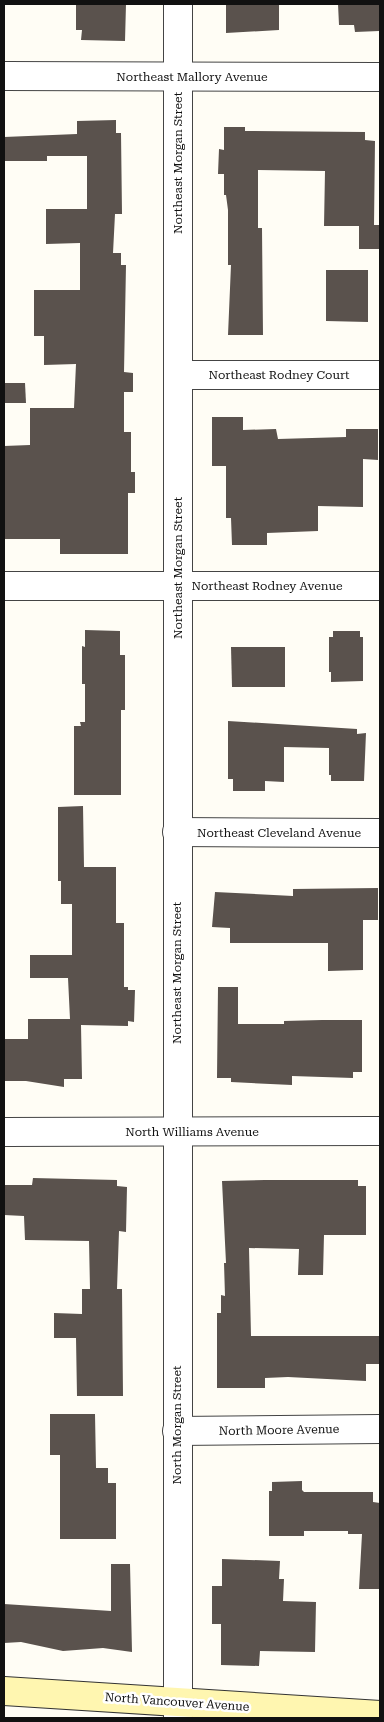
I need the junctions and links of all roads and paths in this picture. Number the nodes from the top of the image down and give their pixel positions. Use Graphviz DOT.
graph roads {
  1 [pos="178,4"];
  2 [pos="4,76"];
  3 [pos="380,77"];
  4 [pos="178,78"];
  5 [pos="178,375"];
  6 [pos="380,375"];
  7 [pos="4,586"];
  8 [pos="178,586"];
  9 [pos="380,586"];
  10 [pos="177,832"];
  11 [pos="380,833"];
  12 [pos="380,1131"];
  13 [pos="4,1132"];
  14 [pos="178,1132"];
  15 [pos="380,1429"];
  16 [pos="177,1431"];
  17 [pos="4,1691"];
  18 [pos="178,1710"];
  19 [pos="380,1715"];
  1 -- 4 [label="street, Northeast Morgan Street"];
  2 -- 4 [label="street, Northeast Mallory Avenue"];
  3 -- 4 [label="street, Northeast Mallory Avenue"];
  4 -- 5 [label="street, Northeast Morgan Street"];
  5 -- 6 [label="street, Northeast Rodney Court"];
  5 -- 8 [label="street, Northeast Morgan Street"];
  7 -- 8 [label="street, Northeast Rodney Avenue"];
  8 -- 9 [label="street, Northeast Rodney Avenue"];
  8 -- 10 [label="street, Northeast Morgan Street"];
  10 -- 11 [label="street, Northeast Cleveland Avenue"];
  10 -- 14 [label="street, Northeast Morgan Street"];
  12 -- 14 [label="street, North Williams Avenue"];
  13 -- 14 [label="street, North Williams Avenue"];
  14 -- 16 [label="street, North Morgan Street"];
  15 -- 16 [label="street, North Moore Avenue"];
  16 -- 18 [label="street, North Morgan Street"];
  17 -- 18 [label="street, North Vancouver Avenue"];
  18 -- 19 [label="street, North Vancouver Avenue"];
}
